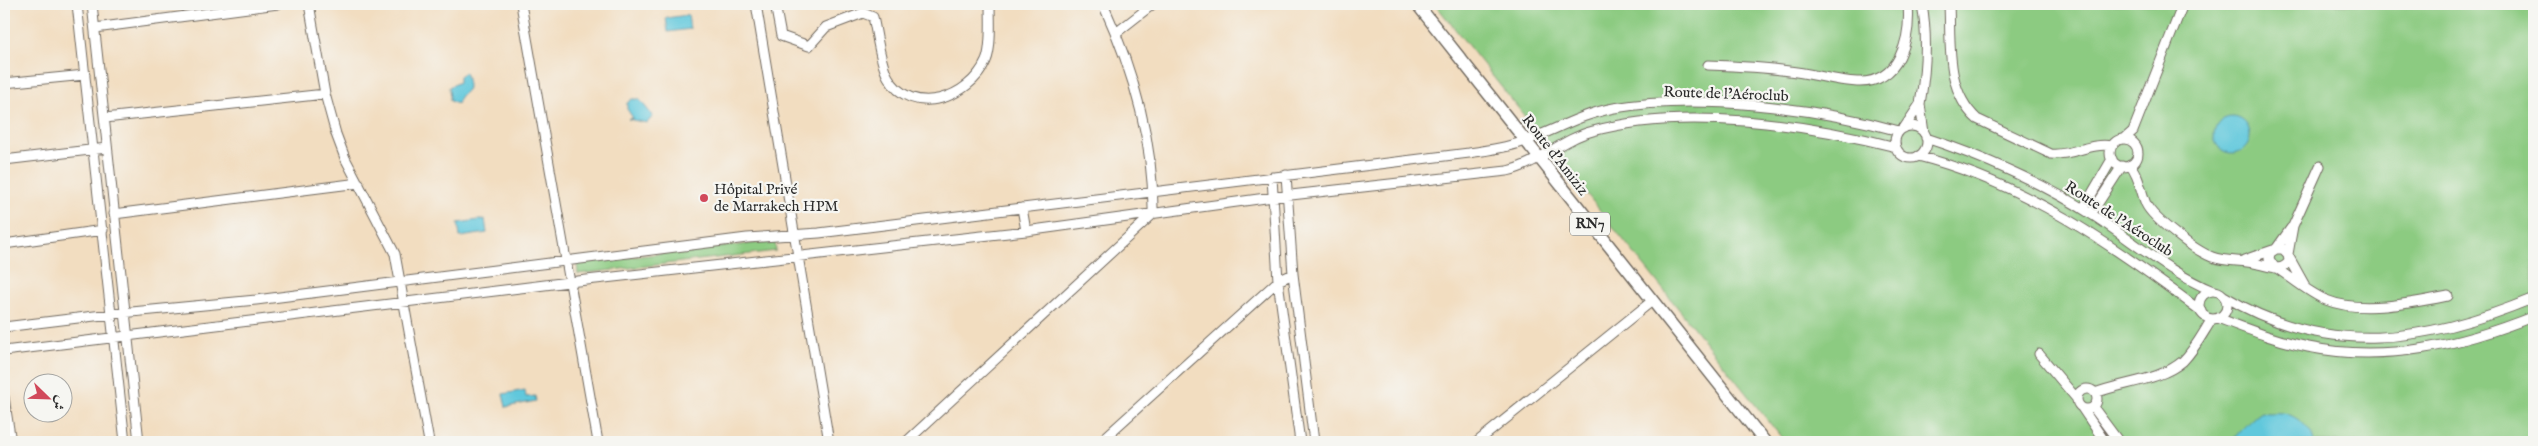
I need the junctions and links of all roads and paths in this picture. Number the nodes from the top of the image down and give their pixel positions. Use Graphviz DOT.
graph roads {
  1 [pos="76,4"];
  2 [pos="92,4"];
  3 [pos="278,4"];
  4 [pos="309,4"];
  5 [pos="521,4"];
  6 [pos="756,4"];
  7 [pos="776,4"];
  8 [pos="990,4"];
  9 [pos="1103,4"];
  10 [pos="1153,4"];
  11 [pos="1417,4"];
  12 [pos="1908,4"];
  13 [pos="1922,4"];
  14 [pos="1949,4"];
  15 [pos="2182,4"];
  16 [pos="95,28"];
  17 [pos="1116,33"];
  18 [pos="1708,65"];
  19 [pos="85,75"];
  20 [pos="4,83"];
  21 [pos="325,94"];
  22 [pos="1920,104"];
  23 [pos="106,118"];
  24 [pos="1901,130"];
  25 [pos="2133,131"];
  26 [pos="1925,135"];
  27 [pos="2124,139"];
  28 [pos="1525,141"];
  29 [pos="2134,144"];
  30 [pos="2112,146"];
  31 [pos="1896,147"];
  32 [pos="107,148"];
  33 [pos="94,150"];
  34 [pos="1918,156"];
  35 [pos="1538,158"];
  36 [pos="4,160"];
  37 [pos="2112,160"];
  38 [pos="2126,166"];
  39 [pos="2320,166"];
  40 [pos="1286,175"];
  41 [pos="1272,177"];
  42 [pos="359,183"];
  43 [pos="1154,191"];
  44 [pos="1288,195"];
  45 [pos="1273,196"];
  46 [pos="1022,208"];
  47 [pos="2087,211"];
  48 [pos="114,214"];
  49 [pos="1153,214"];
  50 [pos="2293,226"];
  51 [pos="103,230"];
  52 [pos="1026,231"];
  53 [pos="795,235"];
  54 [pos="4,244"];
  55 [pos="2274,249"];
  56 [pos="2288,256"];
  57 [pos="799,257"];
  58 [pos="565,260"];
  59 [pos="2244,260"];
  60 [pos="2276,268"];
  61 [pos="1293,274"];
  62 [pos="401,280"];
  63 [pos="1278,281"];
  64 [pos="569,282"];
  65 [pos="2306,287"];
  66 [pos="2213,291"];
  67 [pos="2224,296"];
  68 [pos="2448,296"];
  69 [pos="2534,298"];
  70 [pos="1652,301"];
  71 [pos="404,302"];
  72 [pos="124,312"];
  73 [pos="111,314"];
  74 [pos="2209,316"];
  75 [pos="2534,316"];
  76 [pos="4,327"];
  77 [pos="127,334"];
  78 [pos="114,336"];
  79 [pos="4,351"];
  80 [pos="2039,354"];
  81 [pos="2095,393"];
  82 [pos="4,397"];
  83 [pos="2077,399"];
  84 [pos="2093,407"];
  85 [pos="2082,408"];
  86 [pos="12,442"];
  87 [pos="125,442"];
  88 [pos="139,442"];
  89 [pos="430,442"];
  90 [pos="598,442"];
  91 [pos="829,442"];
  92 [pos="906,442"];
  93 [pos="1100,442"];
  94 [pos="1300,442"];
  95 [pos="1314,442"];
  96 [pos="1477,442"];
  97 [pos="1765,442"];
  98 [pos="2105,442"];
  99 [pos="2119,442"];
  1 -- 19 [label="street"];
  2 -- 16 [label="street"];
  3 -- 16 [label="street"];
  4 -- 21 [label="street"];
  5 -- 58 [label="street"];
  6 -- 53 [label="street"];
  7 -- 8 [label="street"];
  9 -- 17 [label="street"];
  10 -- 17 [label="street"];
  11 -- 28 [label="main road, Route d'Amiziz / RN7"];
  12 -- 18 [label="street"];
  13 -- 22 [label="street"];
  14 -- 30 [label="street"];
  15 -- 25 [label="street"];
  16 -- 23 [label="street"];
  17 -- 43 [label="street"];
  19 -- 20 [label="street"];
  19 -- 33 [label="street"];
  21 -- 23 [label="street"];
  21 -- 42 [label="street"];
  22 -- 24 [label="street"];
  22 -- 26 [label="street"];
  23 -- 32 [label="street"];
  24 -- 26 [label="street"];
  24 -- 28 [label="street, Route de l’Aéroclub"];
  24 -- 31 [label="street"];
  25 -- 27 [label="street"];
  25 -- 29 [label="street"];
  26 -- 34 [label="street"];
  26 -- 47 [label="street, Route de l’Aéroclub"];
  27 -- 29 [label="street"];
  27 -- 30 [label="street"];
  28 -- 35 [label="main road, Route d'Amiziz / RN7"];
  28 -- 40 [label="street, Route de l’Aéroclub"];
  29 -- 38 [label="street"];
  30 -- 37 [label="street"];
  31 -- 34 [label="street"];
  31 -- 35 [label="street, Route de l’Aéroclub"];
  32 -- 33 [label="street"];
  32 -- 48 [label="street"];
  33 -- 36 [label="street"];
  33 -- 51 [label="street"];
  34 -- 74 [label="street, Route de l’Aéroclub"];
  35 -- 44 [label="street, Route de l’Aéroclub"];
  35 -- 70 [label="main road, Route d'Amiziz / RN7"];
  37 -- 38 [label="street"];
  37 -- 47 [label="street"];
  38 -- 47 [label="street"];
  38 -- 59 [label="street"];
  39 -- 50 [label="street"];
  40 -- 41 [label="street, Route de l’Aéroclub"];
  40 -- 44 [label="street"];
  41 -- 43 [label="street, Route de l’Aéroclub"];
  41 -- 45 [label="street"];
  42 -- 48 [label="street"];
  42 -- 62 [label="street"];
  43 -- 46 [label="street, Route de l’Aéroclub"];
  43 -- 49 [label="street"];
  44 -- 45 [label="street, Route de l’Aéroclub"];
  44 -- 61 [label="street"];
  45 -- 49 [label="street, Route de l’Aéroclub"];
  45 -- 63 [label="street"];
  46 -- 52 [label="street"];
  46 -- 53 [label="street, Route de l’Aéroclub"];
  47 -- 66 [label="street, Route de l’Aéroclub"];
  48 -- 72 [label="street"];
  49 -- 52 [label="street, Route de l’Aéroclub"];
  49 -- 92 [label="street"];
  50 -- 55 [label="street"];
  50 -- 56 [label="street"];
  51 -- 54 [label="street"];
  51 -- 73 [label="street"];
  52 -- 57 [label="street, Route de l’Aéroclub"];
  53 -- 57 [label="street"];
  53 -- 58 [label="street, Route de l’Aéroclub"];
  55 -- 56 [label="street"];
  55 -- 59 [label="street"];
  55 -- 60 [label="street"];
  56 -- 60 [label="street"];
  56 -- 65 [label="street"];
  57 -- 64 [label="street, Route de l’Aéroclub"];
  57 -- 91 [label="street"];
  58 -- 62 [label="street, Route de l’Aéroclub"];
  58 -- 64 [label="street"];
  59 -- 60 [label="street"];
  60 -- 65 [label="street"];
  61 -- 63 [label="street"];
  61 -- 95 [label="street"];
  62 -- 71 [label="street"];
  62 -- 72 [label="street, Route de l’Aéroclub"];
  63 -- 93 [label="street"];
  63 -- 94 [label="street"];
  64 -- 71 [label="street, Route de l’Aéroclub"];
  64 -- 90 [label="street"];
  65 -- 68 [label="street"];
  66 -- 67 [label="street, Route de l’Aéroclub"];
  66 -- 74 [label="street"];
  67 -- 69 [label="street"];
  67 -- 74 [label="street"];
  70 -- 96 [label="street"];
  70 -- 97 [label="main road, Route d'Amiziz / RN7"];
  71 -- 77 [label="street, Route de l’Aéroclub"];
  71 -- 89 [label="street"];
  72 -- 73 [label="street, Route de l’Aéroclub"];
  72 -- 77 [label="street"];
  73 -- 76 [label="street, Route de l’Aéroclub"];
  73 -- 78 [label="street"];
  74 -- 75 [label="street, Route de l’Aéroclub"];
  74 -- 81 [label="street"];
  77 -- 78 [label="street, Route de l’Aéroclub"];
  77 -- 88 [label="street"];
  78 -- 79 [label="street, Route de l’Aéroclub"];
  78 -- 87 [label="street"];
  80 -- 83 [label="street"];
  81 -- 83 [label="street"];
  81 -- 84 [label="street"];
  82 -- 86 [label="street"];
  83 -- 85 [label="street"];
  84 -- 85 [label="street"];
  84 -- 99 [label="street"];
  85 -- 98 [label="street"];
}
